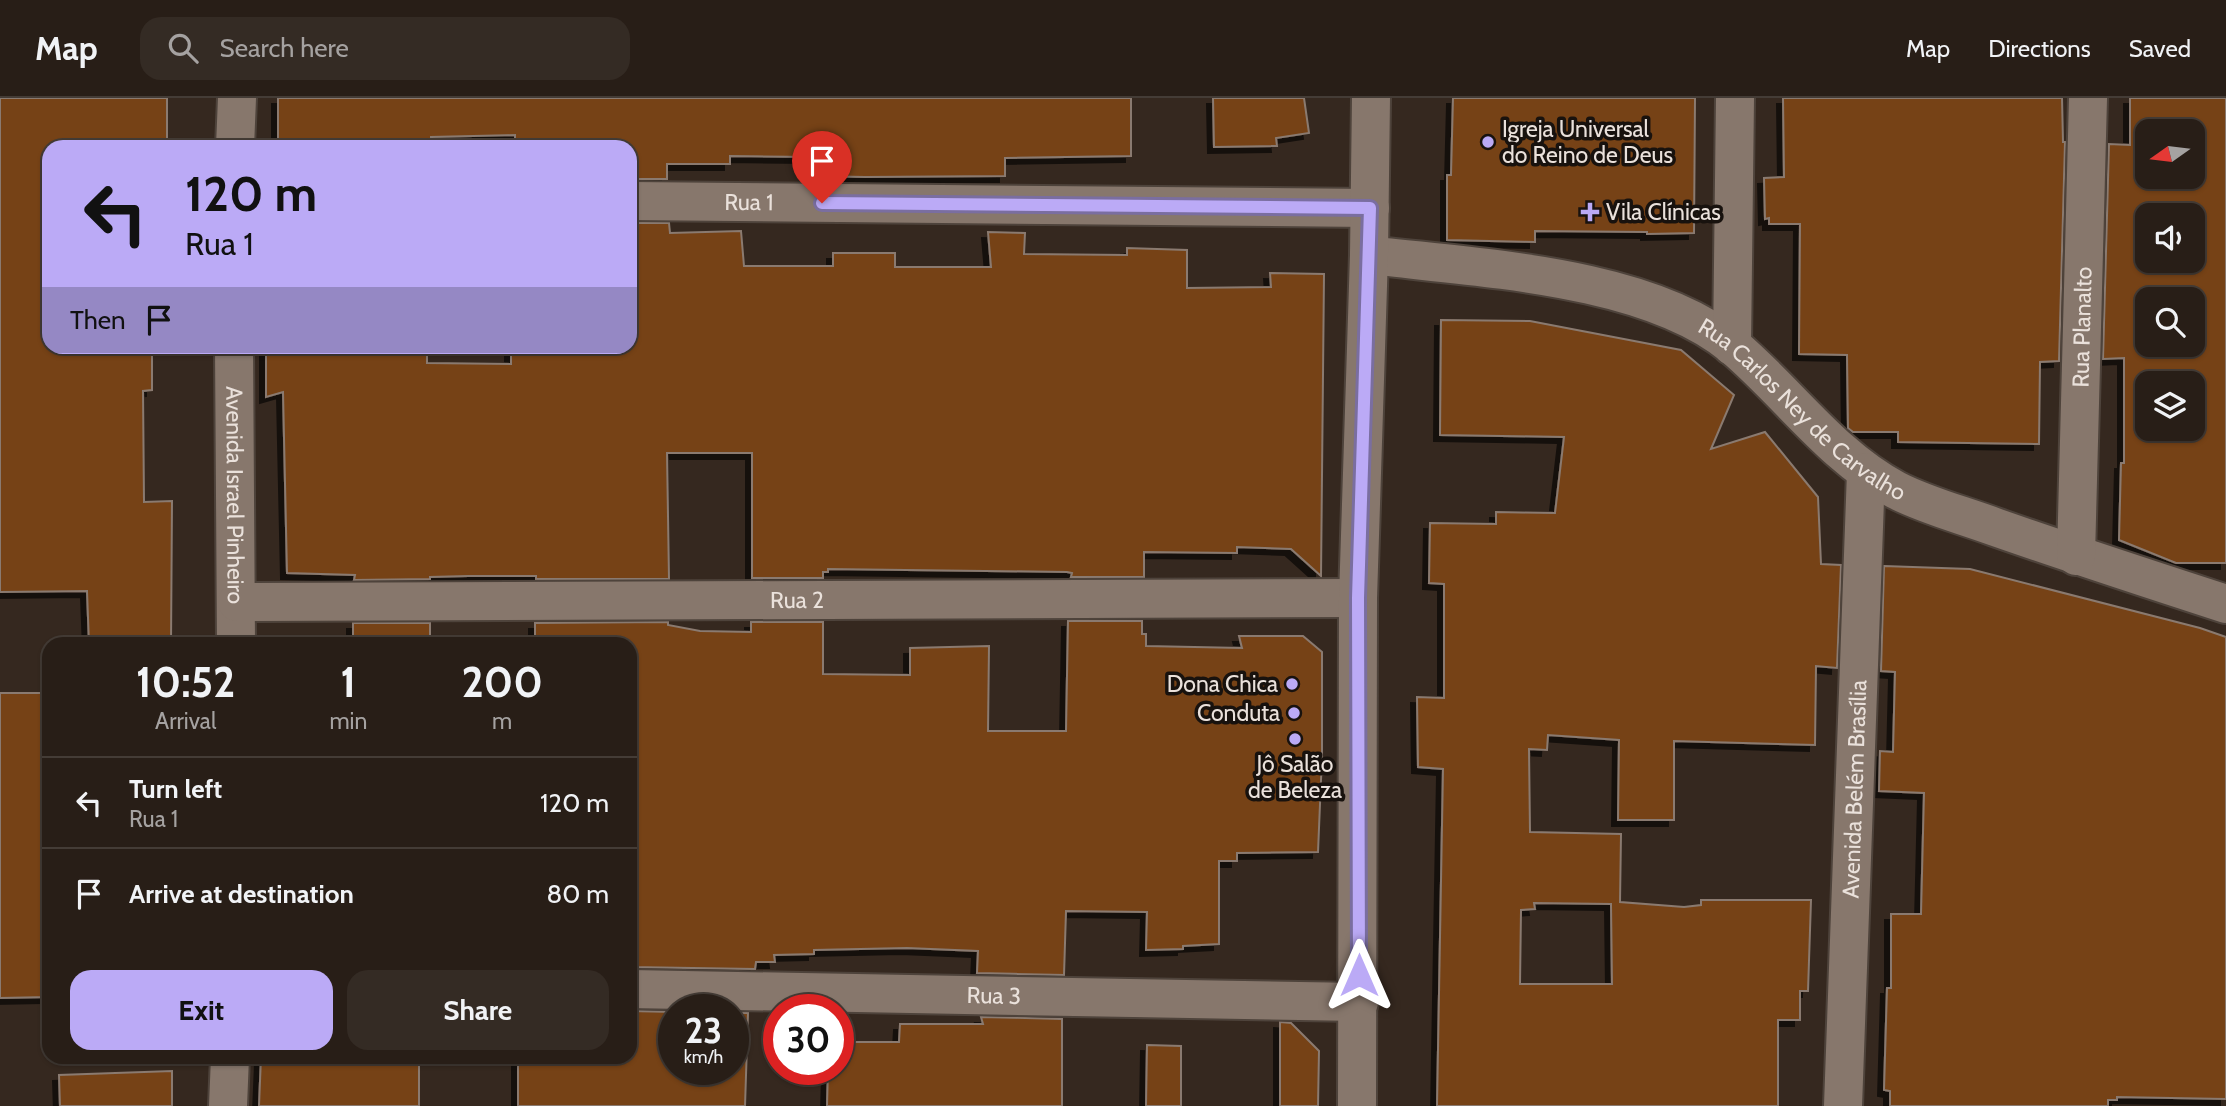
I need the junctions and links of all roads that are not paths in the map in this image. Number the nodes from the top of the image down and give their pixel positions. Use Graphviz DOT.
graph roads {
  1 [pos="237,98"];
  2 [pos="1371,98"];
  3 [pos="1735,98"];
  4 [pos="2088,98"];
  5 [pos="234,140"];
  6 [pos="637,201"];
  7 [pos="1370,208"];
  8 [pos="1369,255"];
  9 [pos="1732,346"];
  10 [pos="234,354"];
  11 [pos="1866,472"];
  12 [pos="2076,556"];
  13 [pos="1358,598"];
  14 [pos="237,602"];
  15 [pos="2226,604"];
  16 [pos="236,637"];
  17 [pos="637,989"];
  18 [pos="1359,1002"];
  19 [pos="230,1064"];
  20 [pos="228,1106"];
  21 [pos="1357,1106"];
  22 [pos="1843,1106"];
  1 -- 5 [label="street"];
  2 -- 7 [label="street"];
  3 -- 9 [label="street"];
  4 -- 12 [label="street, Rua Planalto"];
  6 -- 7 [label="street, Rua 1"];
  7 -- 8 [label="street"];
  8 -- 9 [label="street, Rua Carlos Ney de Carvalho"];
  8 -- 13 [label="street"];
  9 -- 11 [label="street, Rua Carlos Ney de Carvalho"];
  10 -- 14 [label="street, Avenida Israel Pinheiro"];
  11 -- 12 [label="street, Rua Carlos Ney de Carvalho"];
  11 -- 22 [label="street, Avenida Belém Brasília"];
  12 -- 15 [label="street, Rua Carlos Ney de Carvalho"];
  13 -- 14 [label="street, Rua 2"];
  13 -- 18 [label="street"];
  14 -- 16 [label="street, Avenida Israel Pinheiro"];
  17 -- 18 [label="street, Rua 3"];
  18 -- 21 [label="street"];
  19 -- 20 [label="street"];
}
